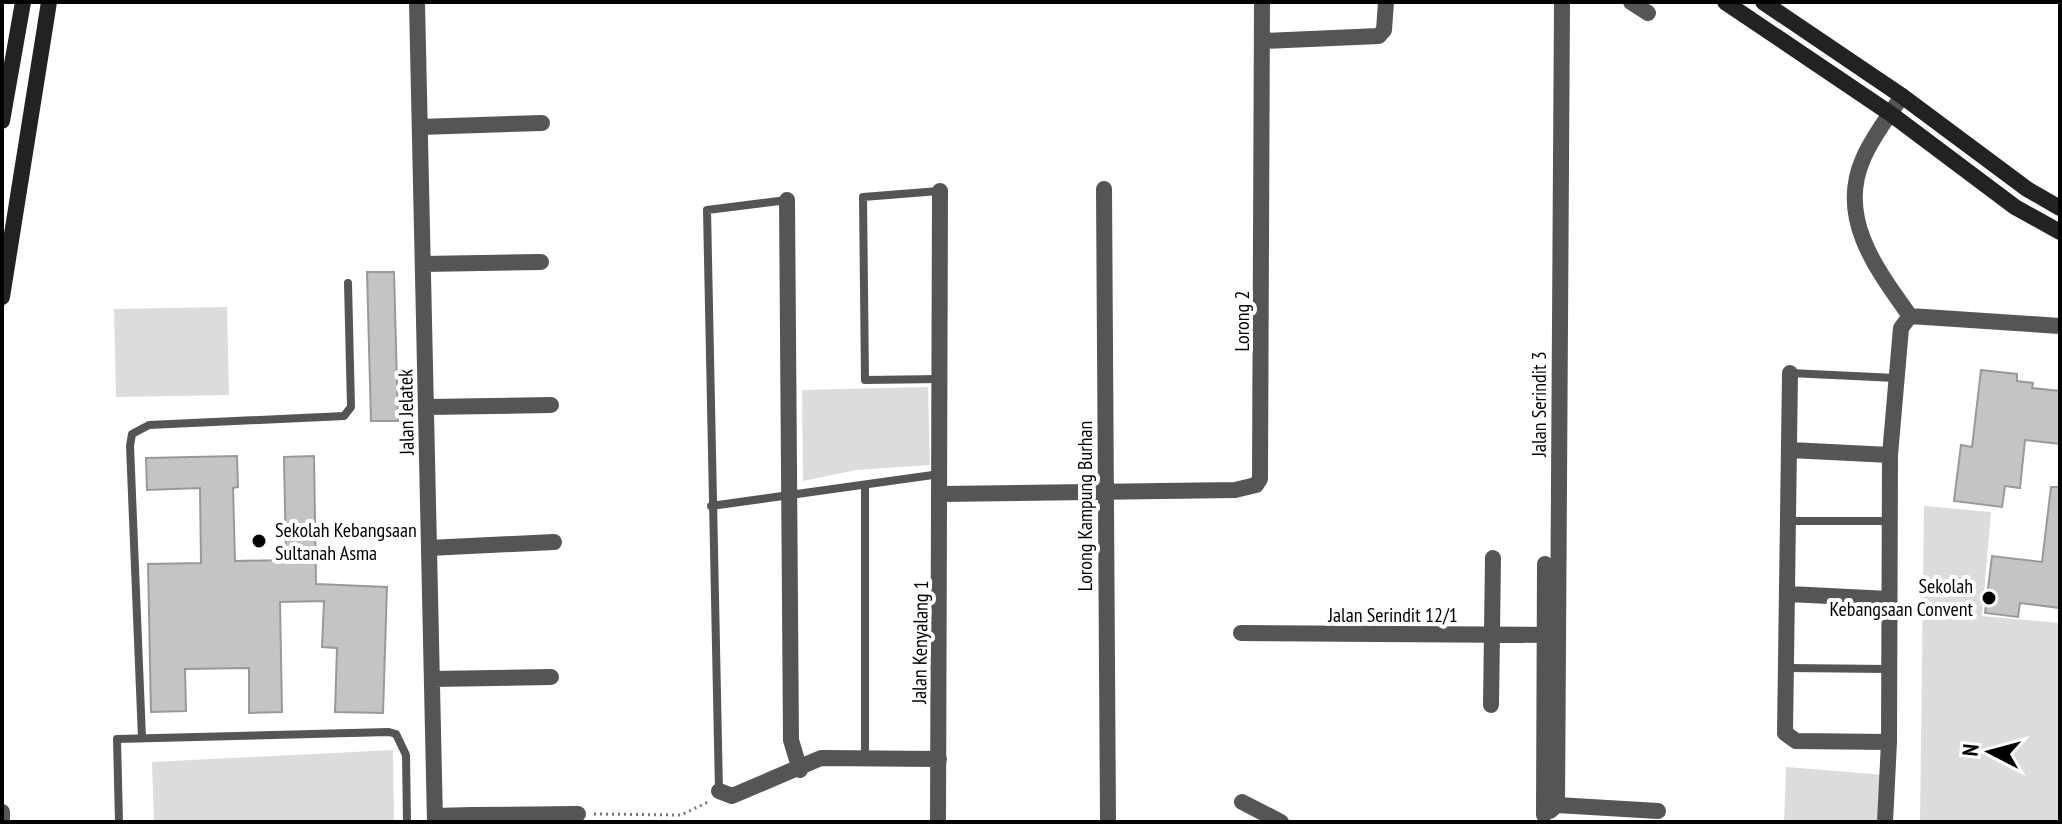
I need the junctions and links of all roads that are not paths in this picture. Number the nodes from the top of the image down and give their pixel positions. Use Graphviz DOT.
graph roads {
  1 [pos="23,2"];
  2 [pos="49,2"];
  3 [pos="417,2"];
  4 [pos="1262,2"];
  5 [pos="1386,2"];
  6 [pos="1562,2"];
  7 [pos="1631,2"];
  8 [pos="1725,2"];
  9 [pos="1763,2"];
  10 [pos="1648,13"];
  11 [pos="1262,41"];
  12 [pos="1902,96"];
  13 [pos="1891,114"];
  14 [pos="2,121"];
  15 [pos="542,123"];
  16 [pos="420,127"];
  17 [pos="1104,189"];
  18 [pos="940,191"];
  19 [pos="787,200"];
  20 [pos="2060,208"];
  21 [pos="2060,232"];
  22 [pos="541,262"];
  23 [pos="423,264"];
  24 [pos="348,283"];
  25 [pos="2,297"];
  26 [pos="1910,316"];
  27 [pos="2060,326"];
  28 [pos="1790,373"];
  29 [pos="1896,378"];
  30 [pos="941,379"];
  31 [pos="551,405"];
  32 [pos="426,407"];
  33 [pos="1790,450"];
  34 [pos="1890,455"];
  35 [pos="942,468"];
  36 [pos="865,486"];
  37 [pos="1104,490"];
  38 [pos="790,494"];
  39 [pos="942,494"];
  40 [pos="711,506"];
  41 [pos="1789,521"];
  42 [pos="1890,521"];
  43 [pos="554,542"];
  44 [pos="429,548"];
  45 [pos="1493,558"];
  46 [pos="1545,564"];
  47 [pos="1789,594"];
  48 [pos="1889,599"];
  49 [pos="1241,633"];
  50 [pos="1492,635"];
  51 [pos="1545,635"];
  52 [pos="1787,668"];
  53 [pos="1890,669"];
  54 [pos="551,677"];
  55 [pos="432,679"];
  56 [pos="1491,705"];
  57 [pos="142,738"];
  58 [pos="1889,742"];
  59 [pos="865,757"];
  60 [pos="939,759"];
  61 [pos="800,770"];
  62 [pos="719,791"];
  63 [pos="1242,802"];
  64 [pos="1658,811"];
  65 [pos="2,812"];
  66 [pos="1548,814"];
  67 [pos="570,817"];
  68 [pos="472,818"];
  69 [pos="435,819"];
  70 [pos="2,822"];
  71 [pos="119,822"];
  72 [pos="407,822"];
  73 [pos="938,822"];
  74 [pos="1108,822"];
  75 [pos="1281,822"];
  76 [pos="1885,822"];
  1 -- 14 [label="main road"];
  2 -- 25 [label="main road"];
  3 -- 16 [label="street, Jalan Jelatek"];
  4 -- 11 [label="street, Lorong 2"];
  5 -- 11 [label="street"];
  6 -- 66 [label="street, Jalan Serindit 3"];
  7 -- 10 [label="street"];
  8 -- 13 [label="main road"];
  9 -- 12 [label="main road"];
  11 -- 37 [label="street, Lorong 2"];
  12 -- 13 [label="street"];
  12 -- 20 [label="main road"];
  13 -- 21 [label="main road"];
  13 -- 26 [label="street"];
  15 -- 16 [label="street"];
  16 -- 23 [label="street, Jalan Jelatek"];
  17 -- 37 [label="street, Lorong Kampung Burhan"];
  18 -- 30 [label="street, Jalan Kenyalang 1"];
  18 -- 30 [label="lane"];
  19 -- 38 [label="street"];
  19 -- 40 [label="lane"];
  22 -- 23 [label="street"];
  23 -- 32 [label="street, Jalan Jelatek"];
  24 -- 57 [label="lane"];
  26 -- 27 [label="street"];
  26 -- 29 [label="street"];
  28 -- 29 [label="lane"];
  28 -- 33 [label="street"];
  29 -- 34 [label="street"];
  30 -- 35 [label="street, Jalan Kenyalang 1"];
  31 -- 32 [label="street"];
  32 -- 44 [label="street, Jalan Jelatek"];
  33 -- 34 [label="street"];
  33 -- 41 [label="street"];
  34 -- 42 [label="street"];
  35 -- 36 [label="lane"];
  35 -- 39 [label="street, Jalan Kenyalang 1"];
  36 -- 38 [label="lane"];
  36 -- 59 [label="lane"];
  37 -- 39 [label="street"];
  37 -- 74 [label="street, Lorong Kampung Burhan"];
  38 -- 40 [label="lane"];
  38 -- 61 [label="street"];
  39 -- 60 [label="street, Jalan Kenyalang 1"];
  40 -- 62 [label="lane"];
  41 -- 42 [label="lane"];
  41 -- 47 [label="street"];
  42 -- 48 [label="street"];
  43 -- 44 [label="street"];
  44 -- 55 [label="street, Jalan Jelatek"];
  45 -- 50 [label="street"];
  46 -- 51 [label="street"];
  47 -- 48 [label="street"];
  47 -- 52 [label="street"];
  48 -- 53 [label="street"];
  49 -- 50 [label="street, Jalan Serindit 12/1"];
  50 -- 51 [label="street, Jalan Serindit 12/1"];
  50 -- 56 [label="street"];
  51 -- 66 [label="street"];
  52 -- 53 [label="lane"];
  52 -- 58 [label="street"];
  53 -- 58 [label="street"];
  54 -- 55 [label="street"];
  55 -- 69 [label="street, Jalan Jelatek"];
  57 -- 71 [label="lane"];
  57 -- 72 [label="lane"];
  58 -- 76 [label="street"];
  59 -- 60 [label="street"];
  59 -- 61 [label="street"];
  60 -- 73 [label="street, Jalan Kenyalang 1"];
  61 -- 62 [label="street"];
  63 -- 75 [label="street"];
  64 -- 66 [label="street"];
  65 -- 70 [label="street"];
  67 -- 68 [label="street"];
  68 -- 69 [label="street"];
}
